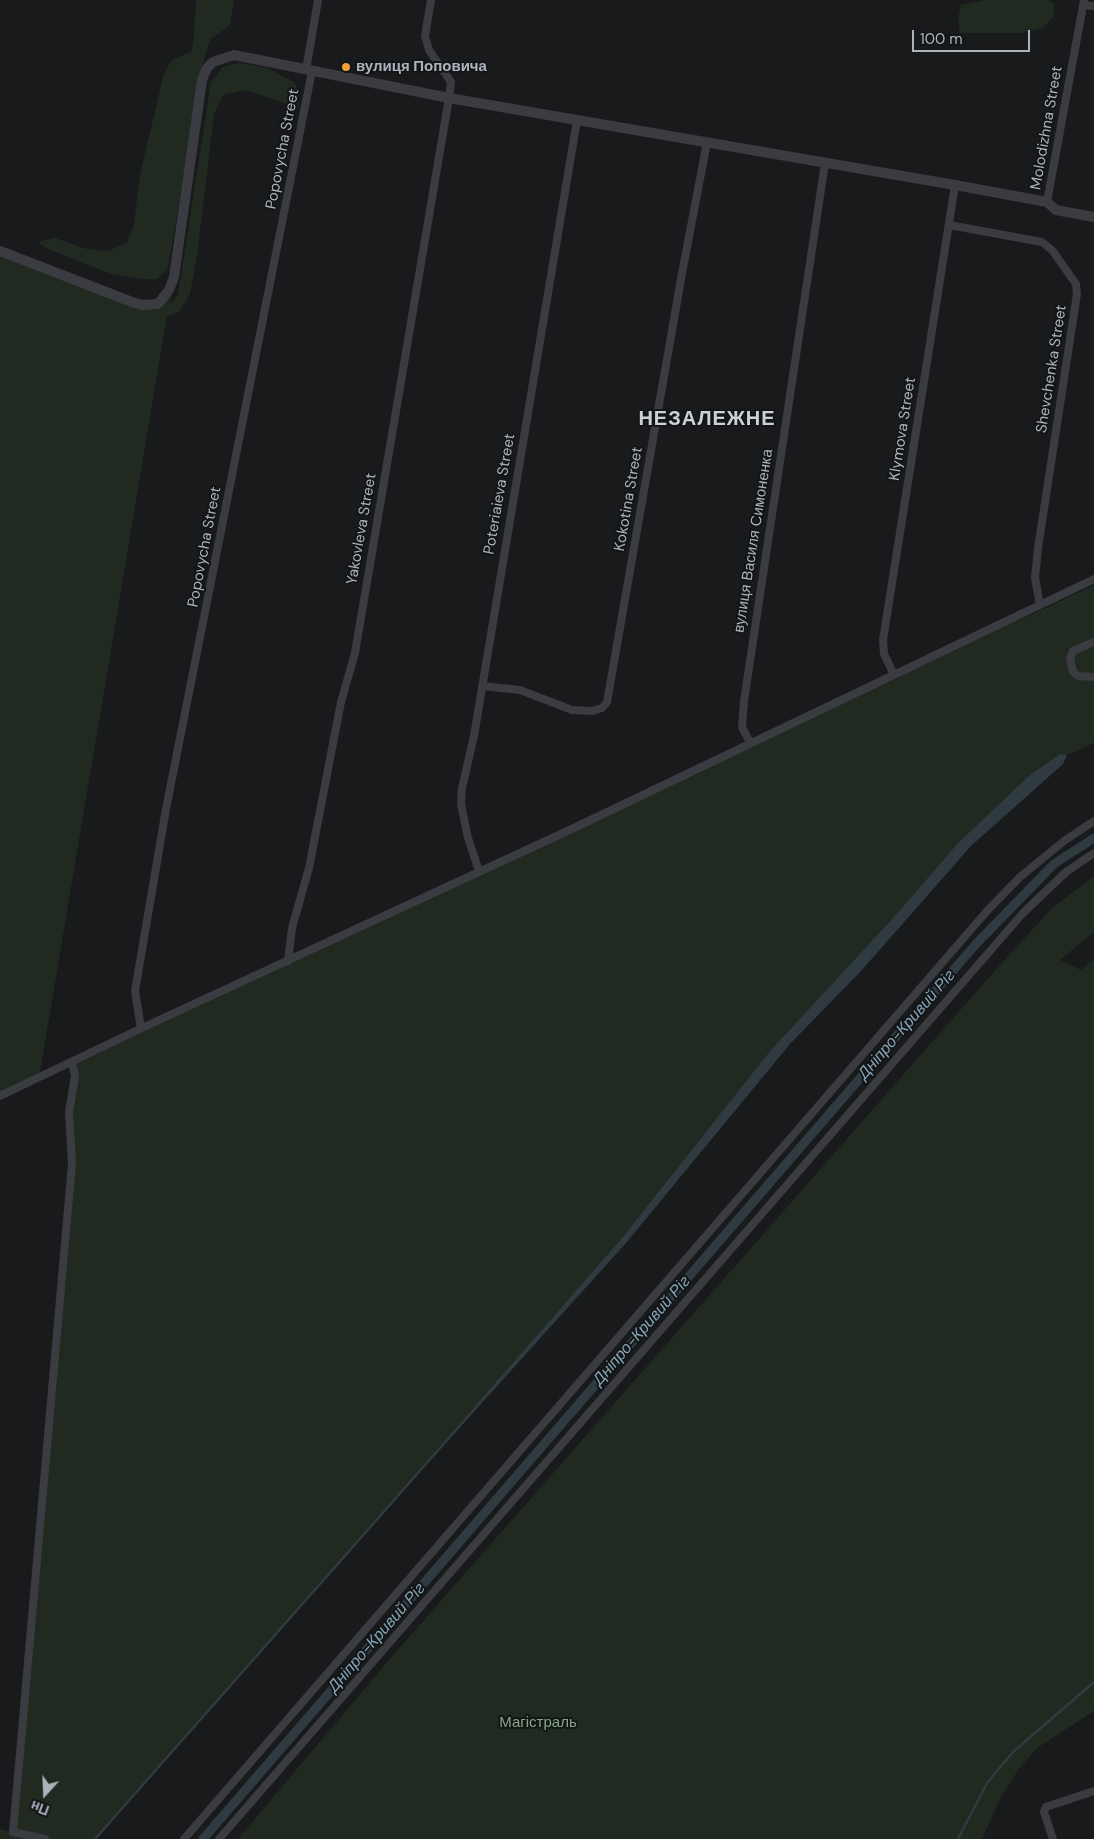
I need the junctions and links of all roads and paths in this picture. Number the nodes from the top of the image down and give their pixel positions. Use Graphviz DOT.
graph roads {
  1 [pos="318,0"];
  2 [pos="432,0"];
  3 [pos="1084,2"];
  4 [pos="1094,6"];
  5 [pos="309,70"];
  6 [pos="449,98"];
  7 [pos="577,120"];
  8 [pos="707,142"];
  9 [pos="825,163"];
  10 [pos="955,185"];
  11 [pos="1047,202"];
  12 [pos="1094,217"];
  13 [pos="949,224"];
  14 [pos="0,251"];
  15 [pos="1094,579"];
  16 [pos="1040,605"];
  17 [pos="1094,642"];
  18 [pos="894,675"];
  19 [pos="1094,677"];
  20 [pos="482,686"];
  21 [pos="750,742"];
  22 [pos="1094,821"];
  23 [pos="1094,854"];
  24 [pos="479,871"];
  25 [pos="288,961"];
  26 [pos="141,1028"];
  27 [pos="72,1063"];
  28 [pos="0,1096"];
  29 [pos="1094,1791"];
  30 [pos="45,1839"];
  31 [pos="184,1839"];
  32 [pos="219,1839"];
  33 [pos="1053,1839"];
  1 -- 5 [label="street, Popovycha Street"];
  2 -- 6 [label="street, Yakovleva Street"];
  3 -- 4 [label="street"];
  3 -- 11 [label="street, Molodizhna Street"];
  5 -- 6 [label="street"];
  5 -- 14 [label="street"];
  5 -- 26 [label="street, Popovycha Street"];
  6 -- 7 [label="street"];
  6 -- 25 [label="street, Yakovleva Street"];
  7 -- 8 [label="street"];
  7 -- 20 [label="street, Poteriaieva Street"];
  8 -- 9 [label="street"];
  8 -- 20 [label="street, Kokotina Street"];
  9 -- 10 [label="street"];
  9 -- 21 [label="street, вулиця Василя Симоненка"];
  10 -- 11 [label="street"];
  10 -- 13 [label="street, Klymova Street"];
  11 -- 12 [label="street"];
  13 -- 16 [label="street, Shevchenka Street"];
  13 -- 18 [label="street, Klymova Street"];
  15 -- 16 [label="street"];
  16 -- 18 [label="street"];
  17 -- 19 [label="street"];
  18 -- 21 [label="street"];
  20 -- 24 [label="street, Poteriaieva Street"];
  21 -- 24 [label="street"];
  22 -- 31 [label="street"];
  23 -- 32 [label="street"];
  24 -- 25 [label="street"];
  25 -- 26 [label="street"];
  26 -- 27 [label="street"];
  27 -- 28 [label="street"];
  27 -- 30 [label="street"];
  29 -- 33 [label="street"];
}
